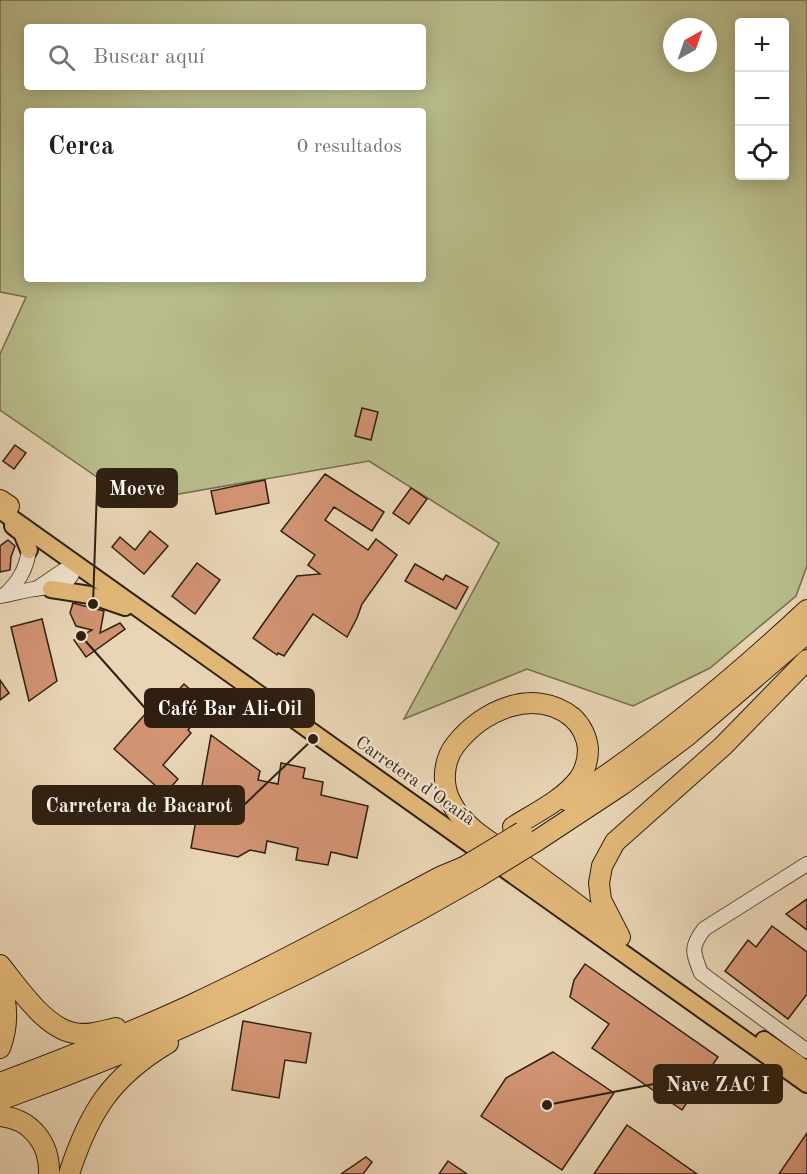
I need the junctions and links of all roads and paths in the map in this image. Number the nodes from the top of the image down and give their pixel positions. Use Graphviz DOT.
graph roads {
  1 [pos="6,509"];
  2 [pos="29,550"];
  3 [pos="76,564"];
  4 [pos="44,589"];
  5 [pos="2,596"];
  6 [pos="807,610"];
  7 [pos="807,633"];
  8 [pos="188,643"];
  9 [pos="807,660"];
  10 [pos="234,664"];
  11 [pos="523,834"];
  12 [pos="807,864"];
  13 [pos="465,868"];
  14 [pos="446,896"];
  15 [pos="601,923"];
  16 [pos="620,937"];
  17 [pos="0,965"];
  18 [pos="0,981"];
  19 [pos="219,990"];
  20 [pos="801,1047"];
  21 [pos="0,1048"];
  22 [pos="807,1070"];
  23 [pos="0,1083"];
  24 [pos="807,1084"];
  25 [pos="0,1100"];
  26 [pos="0,1116"];
  27 [pos="49,1174"];
  28 [pos="69,1174"];
  1 -- 2 [label="main road"];
  1 -- 3 [label="main road"];
  1 -- 10 [label="main road, Carretera d'Ocaña"];
  2 -- 4 [label="street"];
  2 -- 5 [label="street"];
  3 -- 4 [label="street"];
  3 -- 8 [label="main road, Carretera d'Ocaña"];
  3 -- 10 [label="main road"];
  4 -- 5 [label="street"];
  4 -- 8 [label="main road"];
  6 -- 11 [label="highway"];
  7 -- 11 [label="highway"];
  8 -- 24 [label="main road, Carretera d'Ocaña"];
  9 -- 16 [label="highway"];
  10 -- 15 [label="main road, Carretera d'Ocaña"];
  11 -- 13 [label="highway, bridge"];
  11 -- 13 [label="highway"];
  11 -- 15 [label="highway"];
  12 -- 20 [label="street, Carretera d'Ocaña"];
  13 -- 14 [label="highway"];
  13 -- 19 [label="highway"];
  14 -- 25 [label="highway"];
  14 -- 28 [label="highway"];
  15 -- 16 [label="main road, Carretera d'Ocaña"];
  16 -- 22 [label="main road, Carretera d'Ocaña"];
  17 -- 19 [label="highway"];
  18 -- 21 [label="highway"];
  19 -- 23 [label="highway"];
  20 -- 22 [label="street, Carretera d'Ocaña"];
  26 -- 27 [label="highway"];
}
